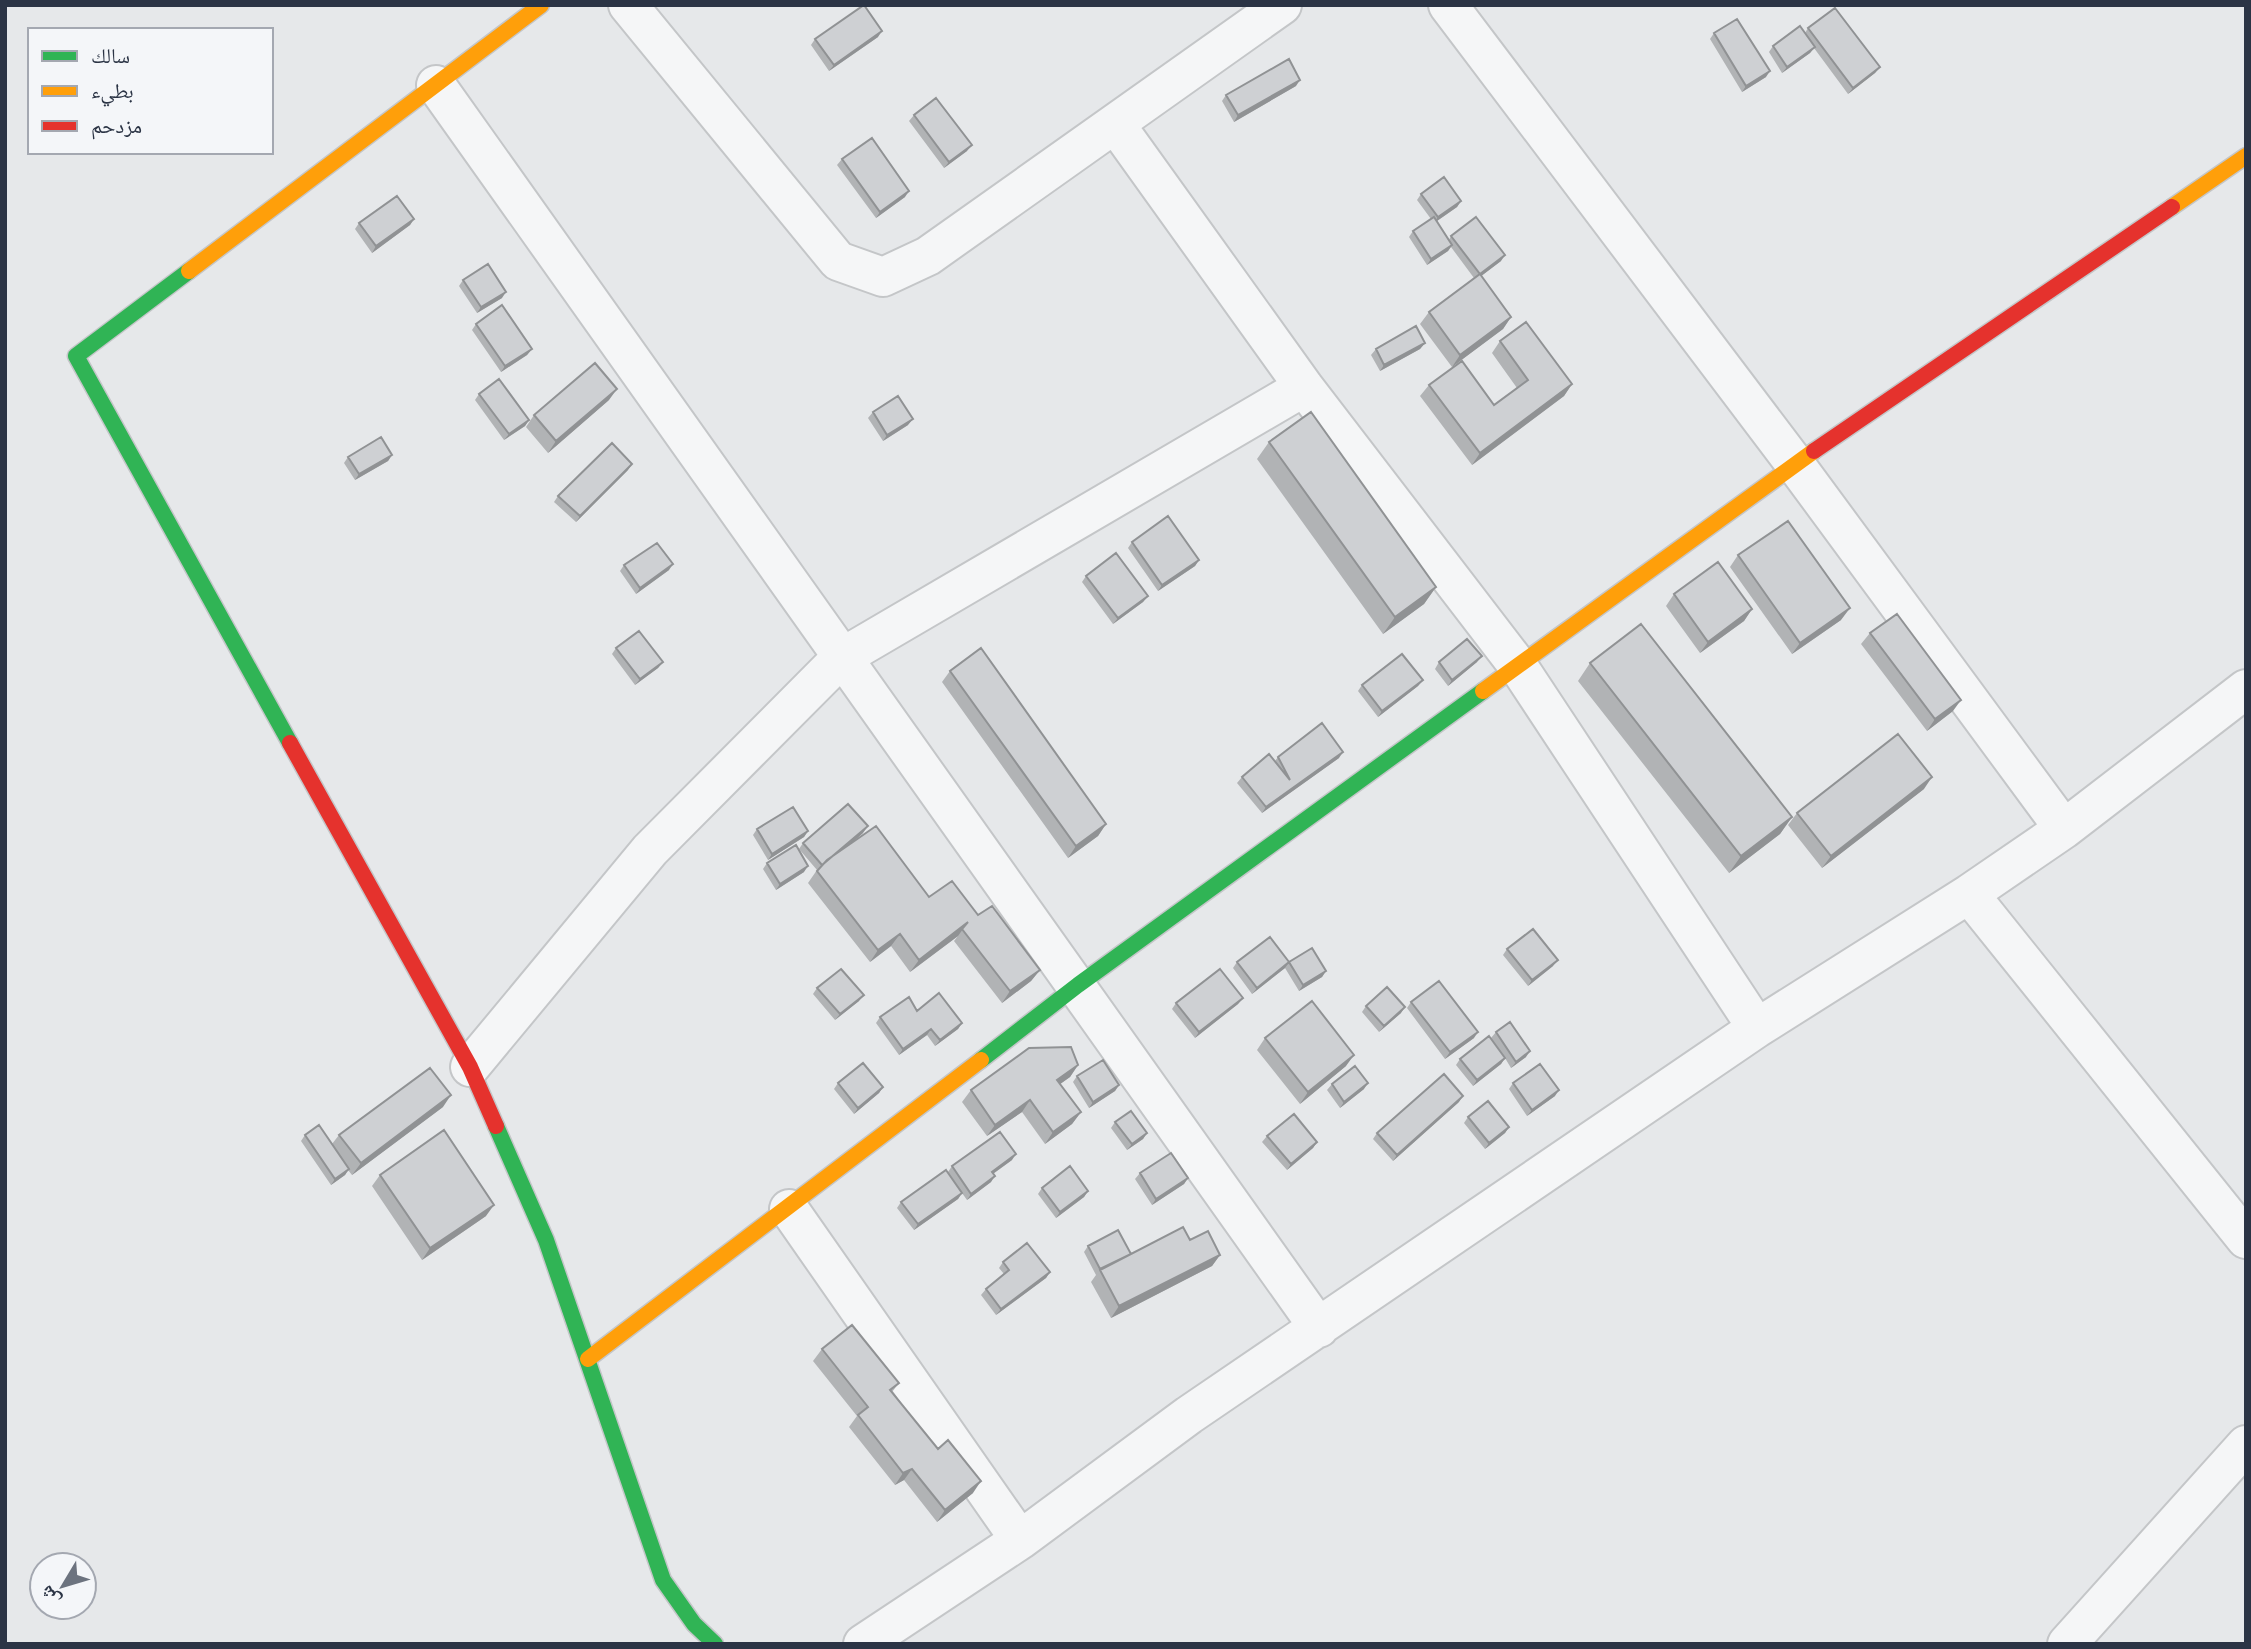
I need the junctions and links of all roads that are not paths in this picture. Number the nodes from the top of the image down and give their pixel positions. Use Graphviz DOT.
graph roads {
  1 [pos="541,5"];
  2 [pos="628,5"];
  3 [pos="1282,5"];
  4 [pos="1448,5"];
  5 [pos="436,85"];
  6 [pos="1116,125"];
  7 [pos="2246,156"];
  8 [pos="1304,387"];
  9 [pos="1795,464"];
  10 [pos="841,658"];
  11 [pos="1518,666"];
  12 [pos="2246,690"];
  13 [pos="2064,829"];
  14 [pos="1969,894"];
  15 [pos="1078,985"];
  16 [pos="1757,1028"];
  17 [pos="470,1067"];
  18 [pos="789,1209"];
  19 [pos="2246,1239"];
  20 [pos="1319,1328"];
  21 [pos="588,1359"];
  22 [pos="2246,1445"];
  23 [pos="1020,1540"];
  24 [pos="715,1644"];
  25 [pos="863,1644"];
  26 [pos="2067,1644"];
  1 -- 5 [label="street"];
  2 -- 6 [label="street"];
  3 -- 6 [label="street"];
  4 -- 9 [label="street"];
  5 -- 10 [label="street"];
  5 -- 17 [label="street"];
  6 -- 8 [label="street"];
  7 -- 9 [label="street"];
  8 -- 10 [label="street"];
  8 -- 11 [label="street"];
  9 -- 11 [label="street"];
  9 -- 13 [label="street"];
  10 -- 15 [label="street"];
  10 -- 17 [label="street"];
  11 -- 15 [label="street"];
  11 -- 16 [label="street"];
  12 -- 13 [label="street"];
  13 -- 14 [label="street"];
  14 -- 16 [label="street"];
  14 -- 19 [label="street"];
  15 -- 18 [label="street"];
  15 -- 20 [label="street"];
  16 -- 20 [label="street"];
  17 -- 21 [label="street"];
  18 -- 21 [label="street"];
  18 -- 23 [label="street"];
  20 -- 23 [label="street"];
  21 -- 24 [label="street"];
  22 -- 26 [label="street"];
  23 -- 25 [label="street"];
}
